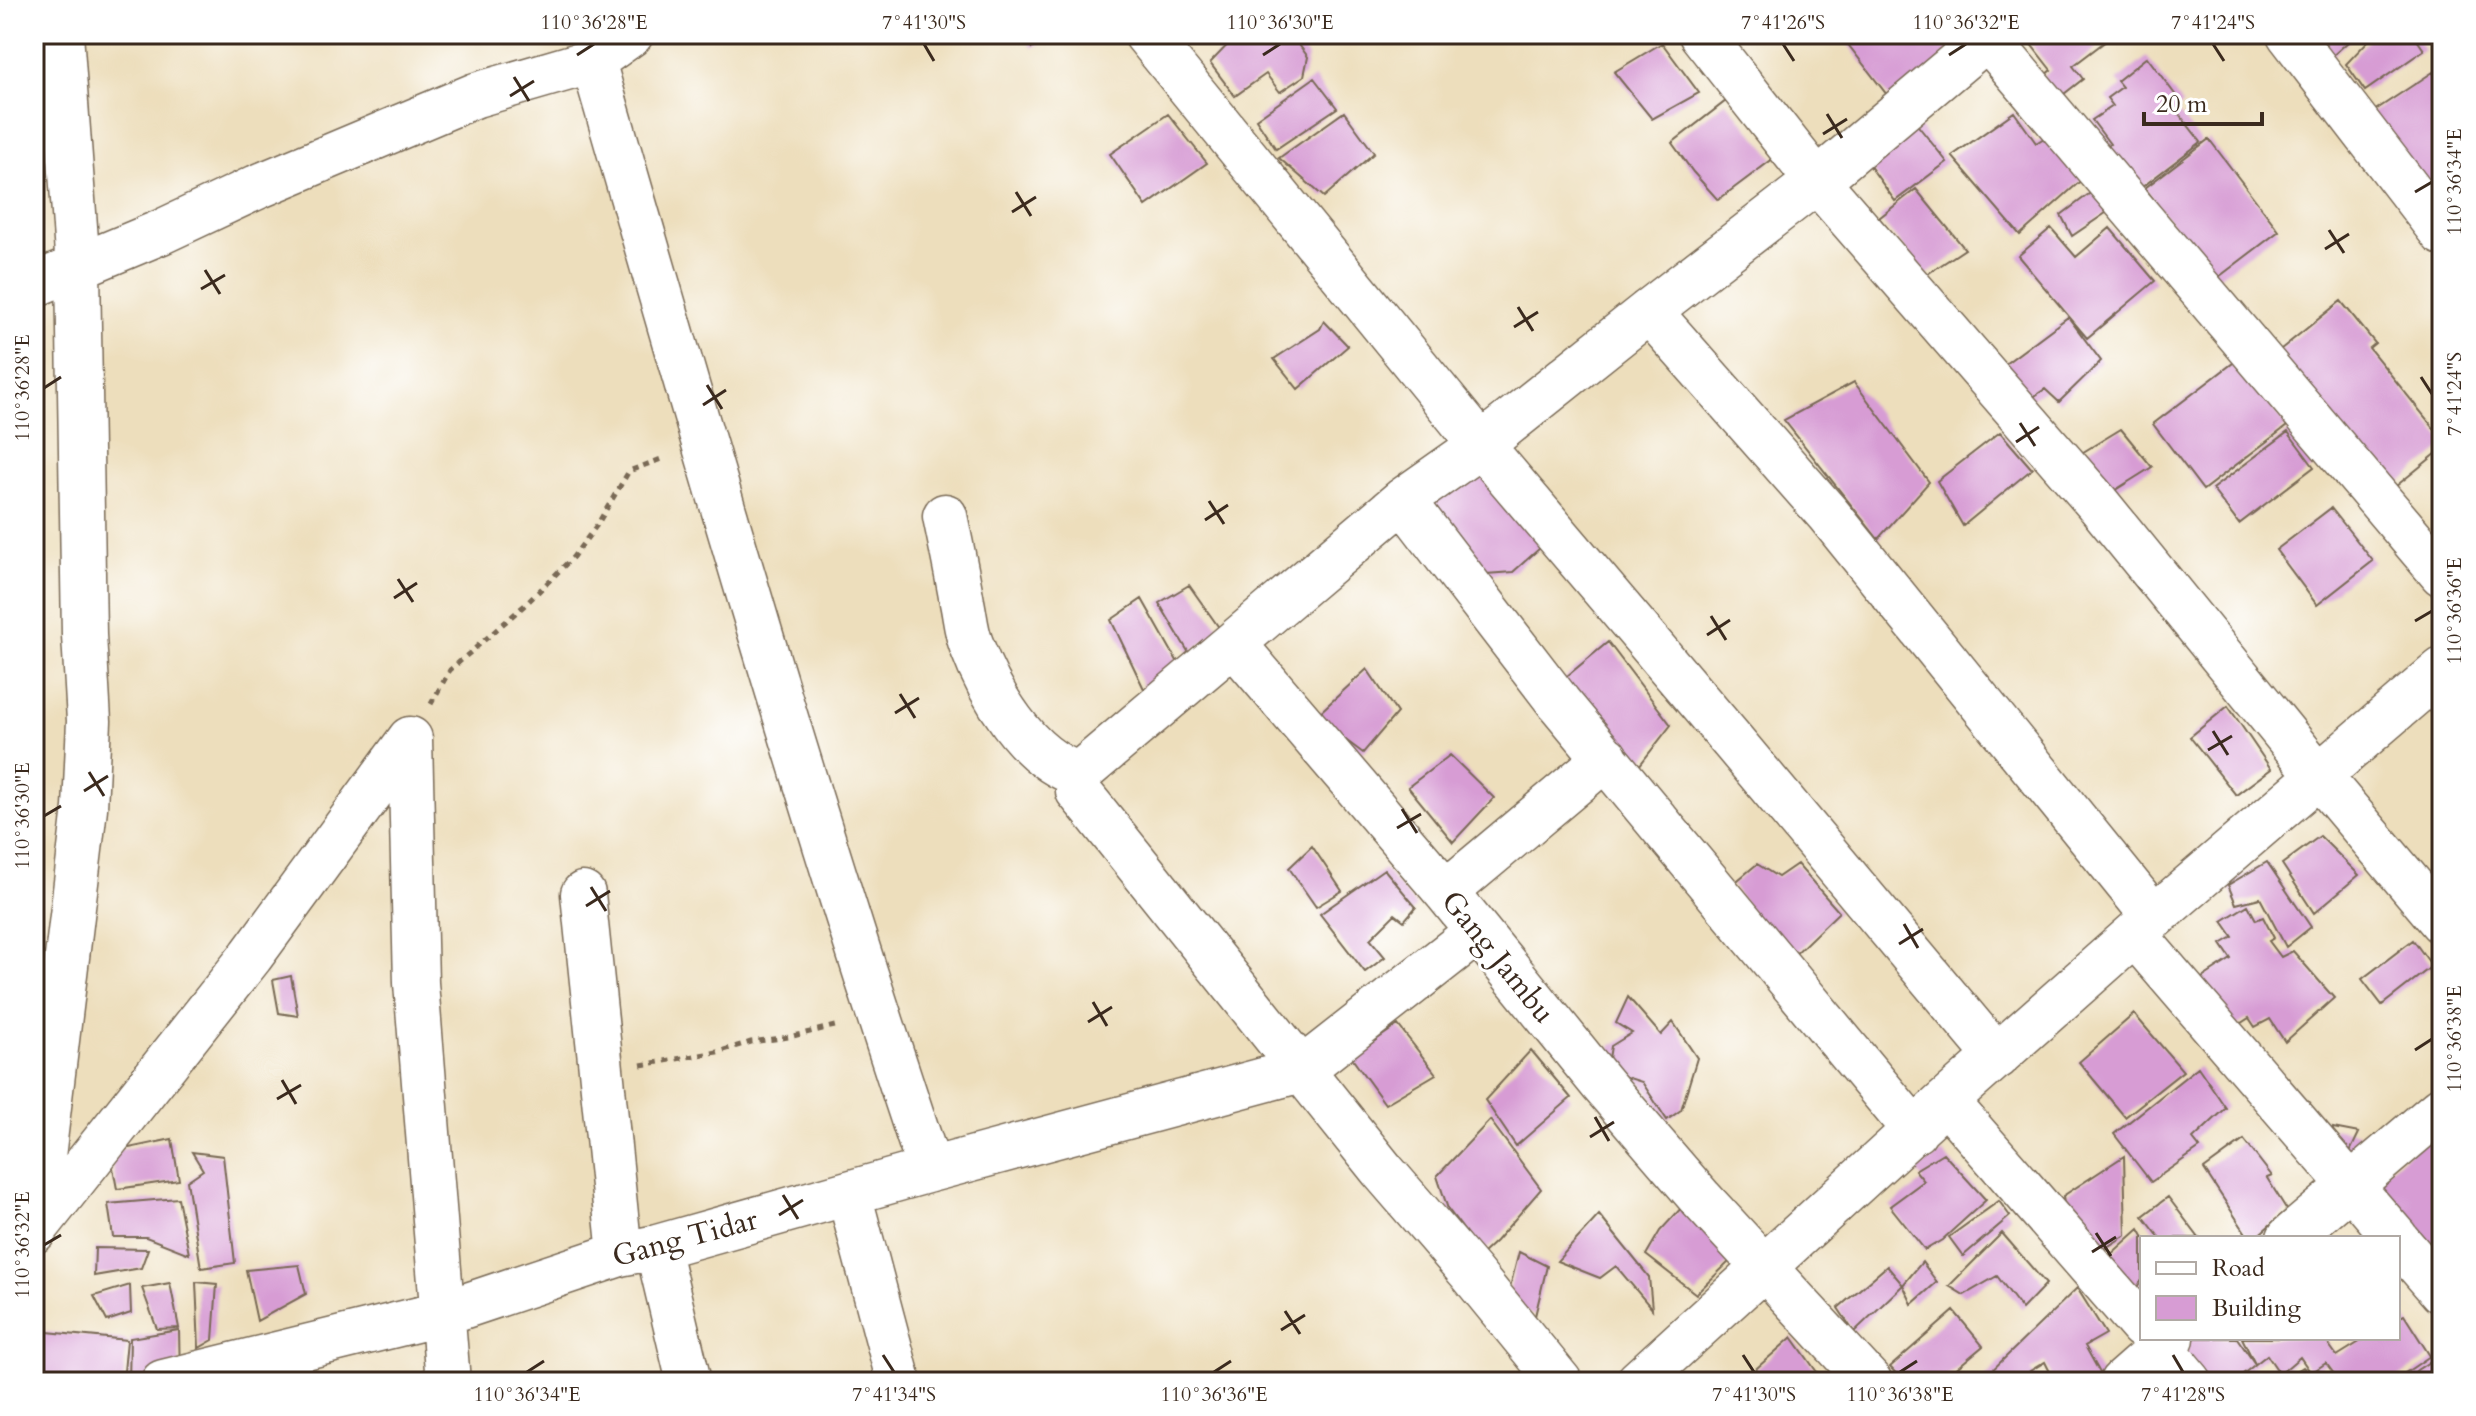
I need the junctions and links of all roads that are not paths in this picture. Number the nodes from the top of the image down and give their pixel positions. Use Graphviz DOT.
graph roads {
  1 [pos="61,34"];
  2 [pos="631,34"];
  3 [pos="1146,34"];
  4 [pos="1701,34"];
  5 [pos="2289,34"];
  6 [pos="1988,36"];
  7 [pos="593,61"];
  8 [pos="1817,181"];
  9 [pos="2427,185"];
  10 [pos="2442,233"];
  11 [pos="78,268"];
  12 [pos="34,285"];
  13 [pos="1649,311"];
  14 [pos="1481,445"];
  15 [pos="1403,500"];
  16 [pos="945,516"];
  17 [pos="2442,574"];
  18 [pos="1234,644"];
  19 [pos="2442,670"];
  20 [pos="1606,758"];
  21 [pos="1079,774"];
  22 [pos="2319,776"];
  23 [pos="1446,892"];
  24 [pos="583,894"];
  25 [pos="2442,922"];
  26 [pos="2145,926"];
  27 [pos="1477,932"];
  28 [pos="1997,1057"];
  29 [pos="1301,1070"];
  30 [pos="2442,1108"];
  31 [pos="1930,1116"];
  32 [pos="930,1170"];
  33 [pos="2350,1186"];
  34 [pos="849,1194"];
  35 [pos="34,1230"];
  36 [pos="2291,1236"];
  37 [pos="2394,1236"];
  38 [pos="2400,1243"];
  39 [pos="639,1251"];
  40 [pos="1765,1267"];
  41 [pos="2442,1292"];
  42 [pos="444,1313"];
  43 [pos="2140,1320"];
  44 [pos="2155,1340"];
  45 [pos="2159,1340"];
  46 [pos="163,1382"];
  47 [pos="448,1382"];
  48 [pos="689,1382"];
  49 [pos="899,1382"];
  50 [pos="1560,1382"];
  51 [pos="1638,1382"];
  52 [pos="1870,1382"];
  53 [pos="2122,1382"];
  54 [pos="2190,1382"];
  1 -- 11 [label="street"];
  2 -- 7 [label="street"];
  3 -- 14 [label="street"];
  4 -- 8 [label="street"];
  5 -- 9 [label="street"];
  6 -- 8 [label="street"];
  6 -- 17 [label="street"];
  7 -- 11 [label="street"];
  7 -- 32 [label="street"];
  8 -- 13 [label="street"];
  8 -- 22 [label="street"];
  9 -- 10 [label="street"];
  11 -- 12 [label="street"];
  11 -- 35 [label="street"];
  13 -- 14 [label="street"];
  13 -- 26 [label="street"];
  14 -- 15 [label="street"];
  14 -- 28 [label="street"];
  15 -- 18 [label="street"];
  15 -- 20 [label="street"];
  16 -- 21 [label="street"];
  18 -- 21 [label="street"];
  18 -- 23 [label="street, Gang Jambu"];
  19 -- 22 [label="street"];
  20 -- 23 [label="street"];
  20 -- 31 [label="street"];
  21 -- 29 [label="street"];
  22 -- 25 [label="street"];
  22 -- 26 [label="street"];
  23 -- 27 [label="street, Gang Jambu"];
  24 -- 39 [label="street"];
  26 -- 28 [label="street"];
  26 -- 33 [label="street"];
  27 -- 29 [label="street"];
  27 -- 40 [label="street, Gang Jambu"];
  28 -- 31 [label="street"];
  29 -- 32 [label="street, Gang Tidar"];
  29 -- 50 [label="street"];
  30 -- 33 [label="street"];
  31 -- 40 [label="street"];
  31 -- 43 [label="street"];
  32 -- 34 [label="street, Gang Tidar"];
  33 -- 36 [label="street"];
  33 -- 37 [label="street"];
  34 -- 39 [label="street, Gang Tidar"];
  34 -- 49 [label="street"];
  35 -- 42 [label="street"];
  38 -- 41 [label="street"];
  39 -- 42 [label="street, Gang Tidar"];
  39 -- 48 [label="street"];
  40 -- 51 [label="street"];
  40 -- 52 [label="street, Gang Jambu"];
  42 -- 46 [label="street, Gang Tidar"];
  42 -- 47 [label="street"];
  44 -- 53 [label="street"];
  45 -- 54 [label="street"];
}
